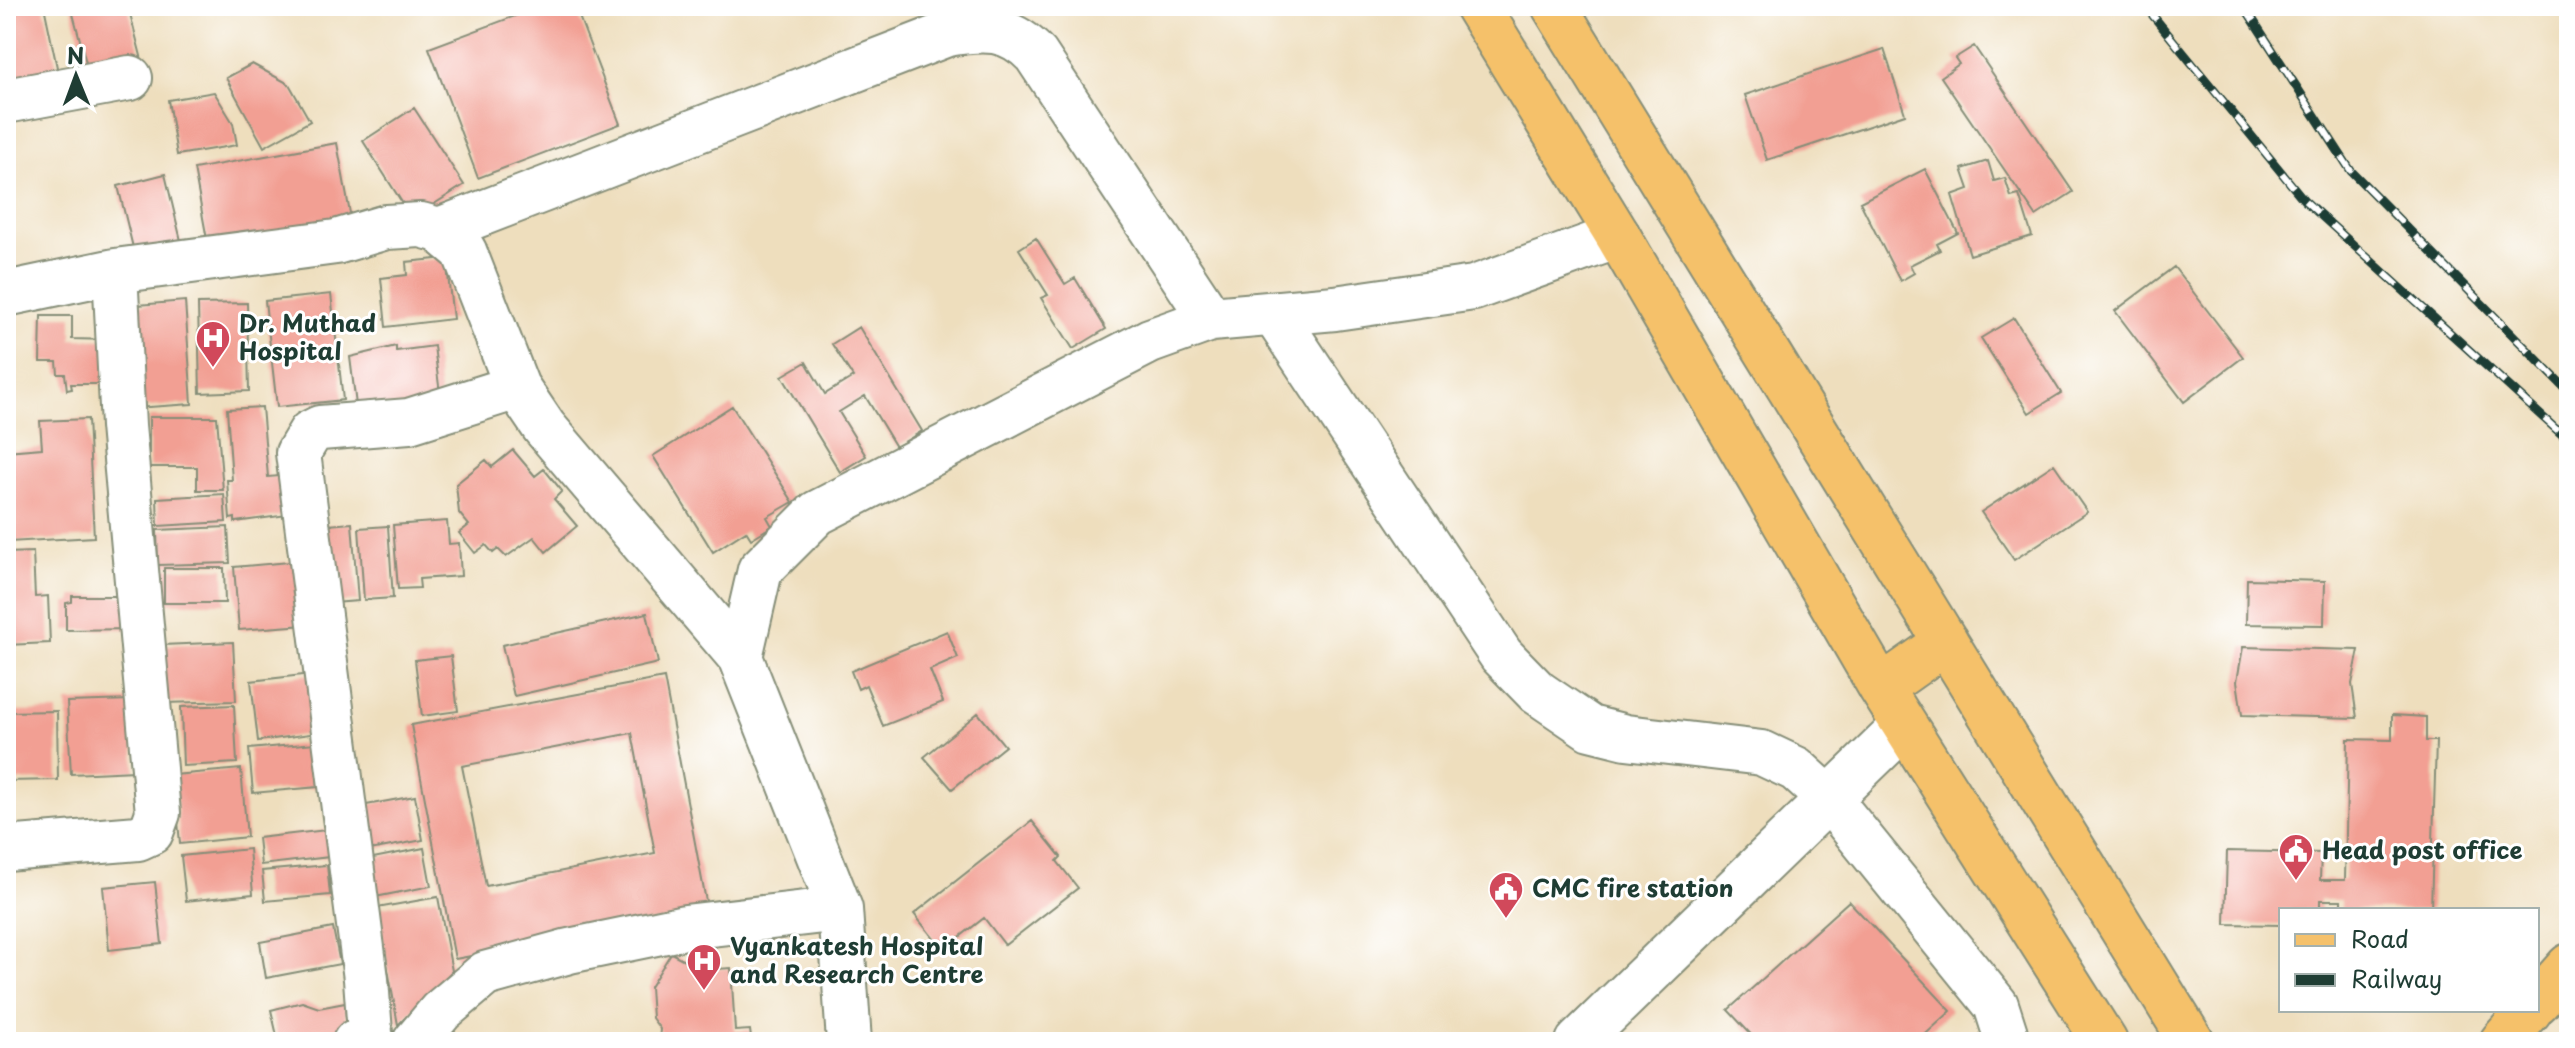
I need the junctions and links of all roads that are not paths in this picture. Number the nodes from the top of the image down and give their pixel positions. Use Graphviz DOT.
graph roads {
  1 [pos="1477,6"];
  2 [pos="1554,6"];
  3 [pos="130,78"];
  4 [pos="6,101"];
  5 [pos="439,230"];
  6 [pos="1618,236"];
  7 [pos="115,271"];
  8 [pos="6,294"];
  9 [pos="1274,314"];
  10 [pos="1211,319"];
  11 [pos="517,387"];
  12 [pos="1946,642"];
  13 [pos="740,657"];
  14 [pos="1881,688"];
  15 [pos="1904,726"];
  16 [pos="1830,800"];
  17 [pos="6,849"];
  18 [pos="840,909"];
  19 [pos="2569,966"];
  20 [pos="2539,1000"];
  21 [pos="355,1042"];
  22 [pos="415,1042"];
  23 [pos="849,1042"];
  24 [pos="1578,1042"];
  25 [pos="2003,1042"];
  26 [pos="2105,1042"];
  27 [pos="2192,1042"];
  1 -- 6 [label="main road"];
  2 -- 12 [label="main road"];
  3 -- 4 [label="street"];
  5 -- 7 [label="street"];
  5 -- 10 [label="street"];
  5 -- 11 [label="street"];
  6 -- 9 [label="street"];
  6 -- 14 [label="main road"];
  7 -- 8 [label="street"];
  7 -- 17 [label="street"];
  9 -- 10 [label="street"];
  9 -- 16 [label="street"];
  10 -- 13 [label="street"];
  11 -- 13 [label="street"];
  11 -- 21 [label="street"];
  12 -- 14 [label="main road"];
  12 -- 27 [label="main road"];
  13 -- 18 [label="street"];
  14 -- 15 [label="main road"];
  15 -- 16 [label="street"];
  15 -- 26 [label="main road"];
  16 -- 24 [label="street"];
  16 -- 25 [label="street"];
  18 -- 22 [label="street"];
  18 -- 23 [label="street"];
  19 -- 20 [label="main road"];
}
